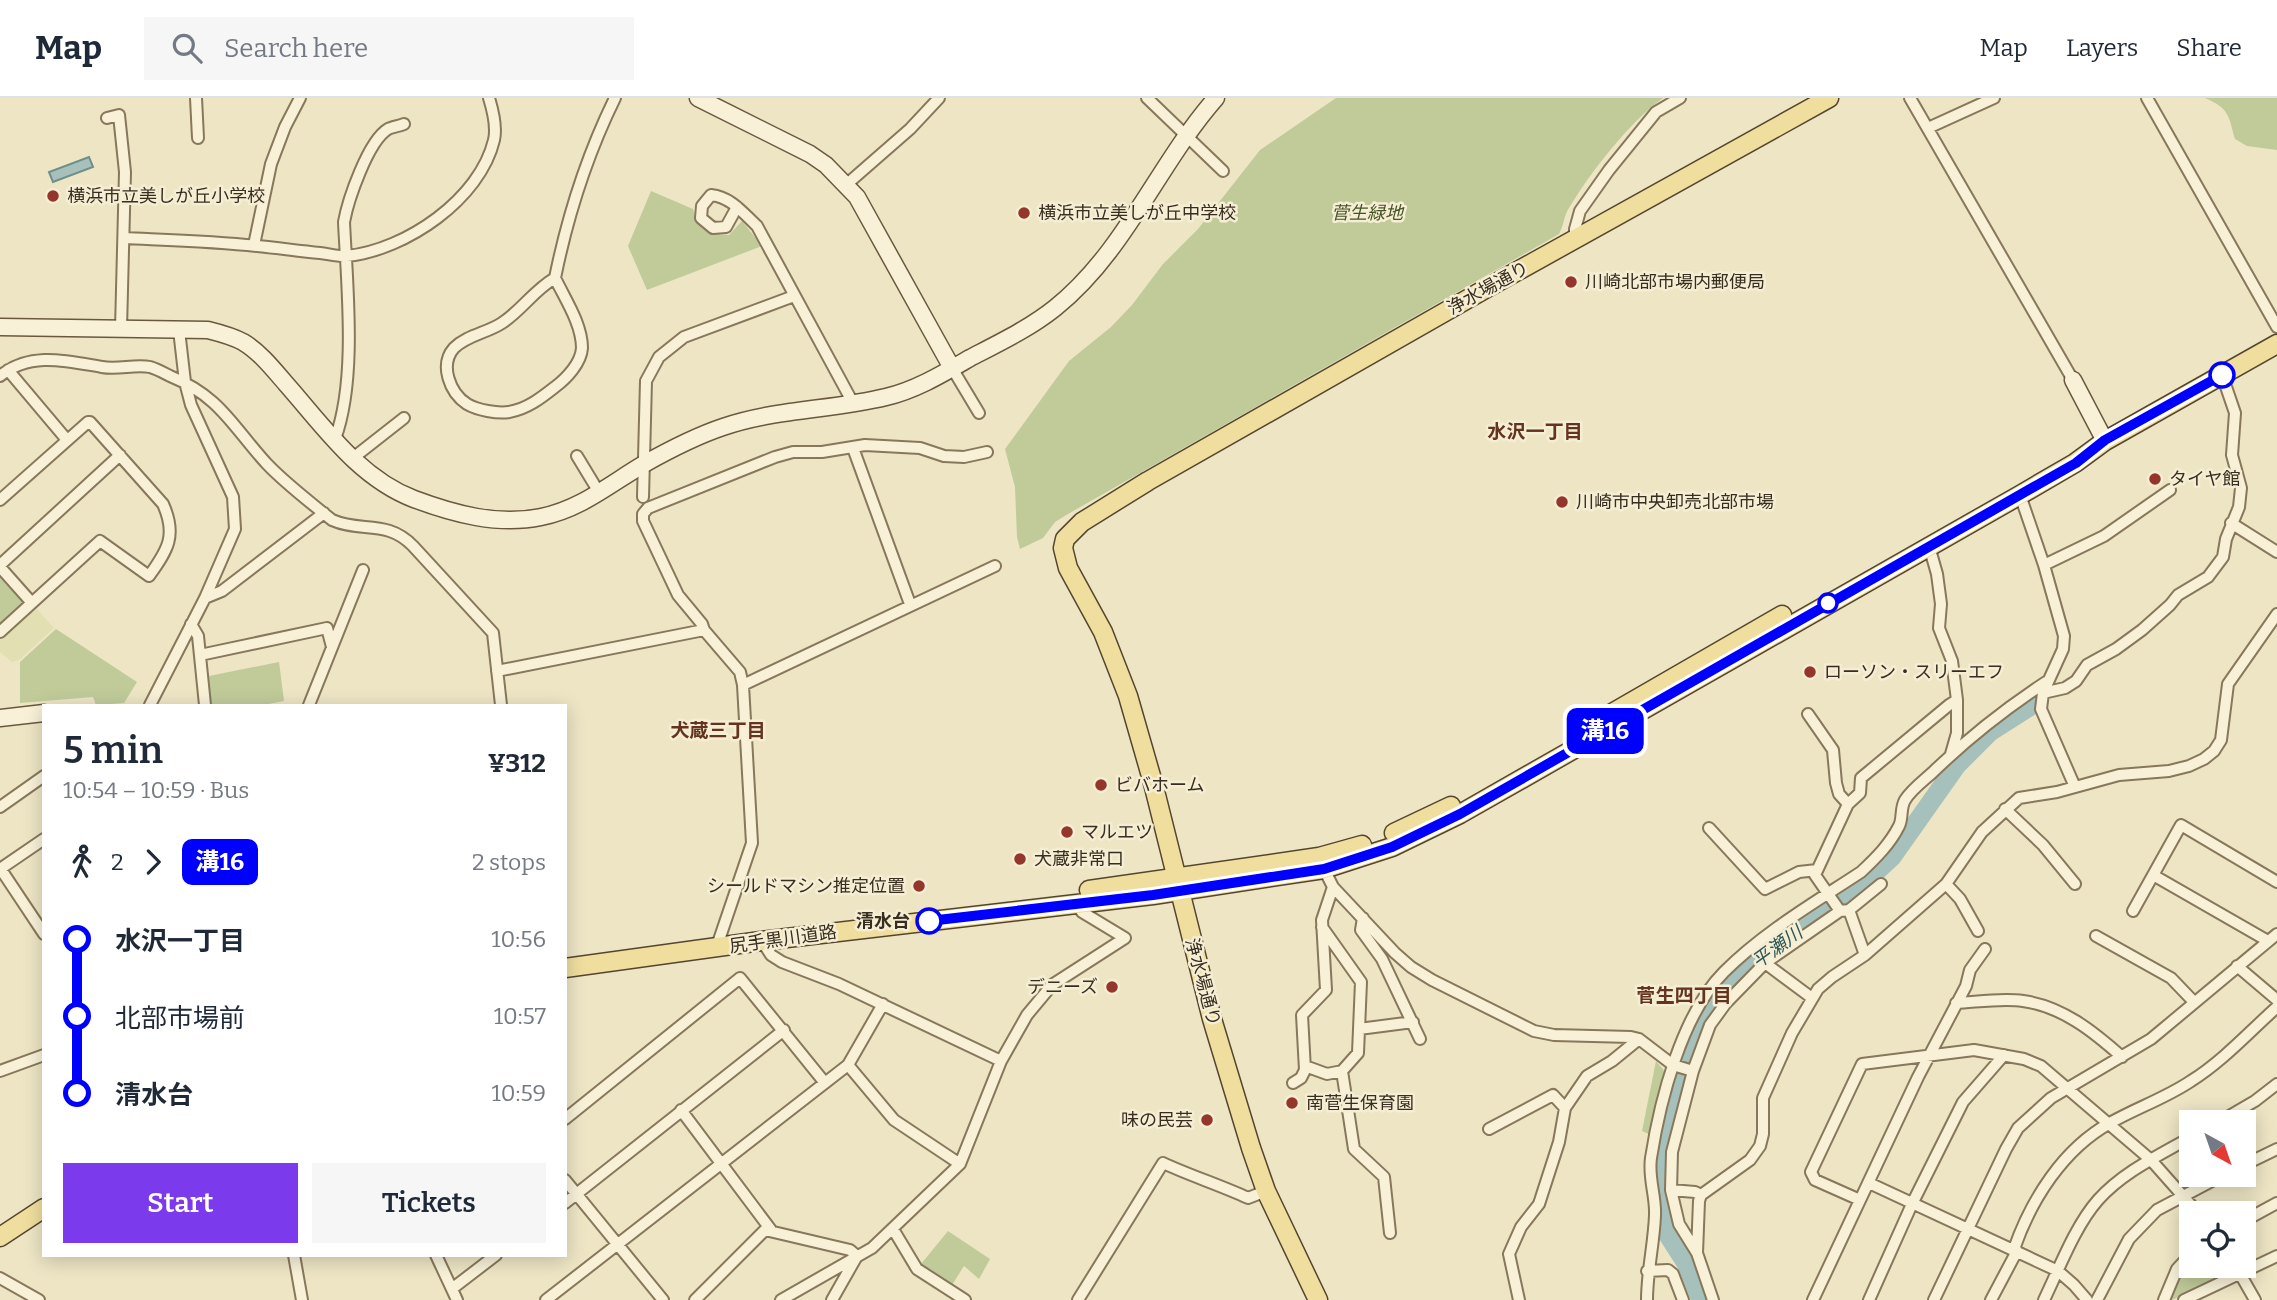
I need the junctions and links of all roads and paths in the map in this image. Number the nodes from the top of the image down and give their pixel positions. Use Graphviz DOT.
graph roads {
  1 [pos="197,98"];
  2 [pos="300,98"];
  3 [pos="489,98"];
  4 [pos="615,98"];
  5 [pos="698,98"];
  6 [pos="939,98"];
  7 [pos="1147,98"];
  8 [pos="1216,98"];
  9 [pos="1680,98"];
  10 [pos="1829,98"];
  11 [pos="1910,98"];
  12 [pos="1994,98"];
  13 [pos="2147,98"];
  14 [pos="107,118"];
  15 [pos="404,124"];
  16 [pos="1928,128"];
  17 [pos="1186,135"];
  18 [pos="198,138"];
  19 [pos="1223,171"];
  20 [pos="847,184"];
  21 [pos="737,207"];
  22 [pos="124,237"];
  23 [pos="1575,239"];
  24 [pos="254,246"];
  25 [pos="345,256"];
  26 [pos="555,278"];
  27 [pos="794,296"];
  28 [pos="0,327"];
  29 [pos="2277,327"];
  30 [pos="121,329"];
  31 [pos="179,330"];
  32 [pos="2277,344"];
  33 [pos="952,369"];
  34 [pos="4,373"];
  35 [pos="2222,375"];
  36 [pos="2073,380"];
  37 [pos="185,382"];
  38 [pos="853,404"];
  39 [pos="979,413"];
  40 [pos="404,418"];
  41 [pos="335,439"];
  42 [pos="67,440"];
  43 [pos="2105,440"];
  44 [pos="853,448"];
  45 [pos="987,452"];
  46 [pos="120,455"];
  47 [pos="577,456"];
  48 [pos="352,458"];
  49 [pos="644,464"];
  50 [pos="2170,490"];
  51 [pos="600,494"];
  52 [pos="2020,495"];
  53 [pos="643,497"];
  54 [pos="0,500"];
  55 [pos="324,513"];
  56 [pos="2231,523"];
  57 [pos="1929,546"];
  58 [pos="2277,552"];
  59 [pos="2044,565"];
  60 [pos="0,566"];
  61 [pos="995,566"];
  62 [pos="363,570"];
  63 [pos="205,598"];
  64 [pos="32,603"];
  65 [pos="910,604"];
  66 [pos="2277,614"];
  67 [pos="191,624"];
  68 [pos="704,630"];
  69 [pos="0,632"];
  70 [pos="332,647"];
  71 [pos="200,655"];
  72 [pos="497,671"];
  73 [pos="743,685"];
  74 [pos="2044,688"];
  75 [pos="1957,700"];
  76 [pos="151,704"];
  77 [pos="205,704"];
  78 [pos="309,704"];
  79 [pos="500,704"];
  80 [pos="42,713"];
  81 [pos="1808,714"];
  82 [pos="0,718"];
  83 [pos="1951,754"];
  84 [pos="42,777"];
  85 [pos="2075,787"];
  86 [pos="1848,804"];
  87 [pos="0,807"];
  88 [pos="2004,809"];
  89 [pos="1709,828"];
  90 [pos="42,840"];
  91 [pos="1321,863"];
  92 [pos="0,869"];
  93 [pos="1817,870"];
  94 [pos="2153,875"];
  95 [pos="2277,882"];
  96 [pos="1178,884"];
  97 [pos="1881,884"];
  98 [pos="1946,884"];
  99 [pos="2075,884"];
  100 [pos="1333,887"];
  101 [pos="1075,903"];
  102 [pos="1837,905"];
  103 [pos="2133,911"];
  104 [pos="1363,918"];
  105 [pos="1322,927"];
  106 [pos="42,931"];
  107 [pos="1978,931"];
  108 [pos="2096,936"];
  109 [pos="759,937"];
  110 [pos="2273,938"];
  111 [pos="719,944"];
  112 [pos="1985,949"];
  113 [pos="1865,956"];
  114 [pos="567,958"];
  115 [pos="1765,963"];
  116 [pos="2237,966"];
  117 [pos="567,968"];
  118 [pos="1812,998"];
  119 [pos="2277,1000"];
  120 [pos="2194,1002"];
  121 [pos="1956,1003"];
  122 [pos="883,1004"];
  123 [pos="2277,1007"];
  124 [pos="1413,1022"];
  125 [pos="1359,1028"];
  126 [pos="784,1030"];
  127 [pos="1420,1039"];
  128 [pos="1639,1039"];
  129 [pos="2004,1055"];
  130 [pos="42,1056"];
  131 [pos="1930,1057"];
  132 [pos="2122,1057"];
  133 [pos="1000,1061"];
  134 [pos="848,1065"];
  135 [pos="1675,1065"];
  136 [pos="1305,1066"];
  137 [pos="0,1071"];
  138 [pos="1342,1071"];
  139 [pos="1692,1071"];
  140 [pos="825,1083"];
  141 [pos="1293,1083"];
  142 [pos="2277,1084"];
  143 [pos="2067,1087"];
  144 [pos="1565,1108"];
  145 [pos="681,1110"];
  146 [pos="2240,1110"];
  147 [pos="567,1117"];
  148 [pos="2109,1124"];
  149 [pos="1489,1129"];
  150 [pos="2179,1145"];
  151 [pos="2277,1149"];
  152 [pos="2256,1159"];
  153 [pos="2151,1160"];
  154 [pos="721,1163"];
  155 [pos="960,1164"];
  156 [pos="567,1182"];
  157 [pos="1869,1184"];
  158 [pos="2198,1187"];
  159 [pos="1671,1189"];
  160 [pos="1266,1191"];
  161 [pos="577,1194"];
  162 [pos="2183,1194"];
  163 [pos="1701,1195"];
  164 [pos="42,1198"];
  165 [pos="1860,1200"];
  166 [pos="2189,1201"];
  167 [pos="567,1202"];
  168 [pos="1912,1203"];
  169 [pos="2277,1203"];
  170 [pos="42,1209"];
  171 [pos="2256,1214"];
  172 [pos="0,1224"];
  173 [pos="893,1229"];
  174 [pos="1968,1229"];
  175 [pos="771,1230"];
  176 [pos="1390,1233"];
  177 [pos="0,1237"];
  178 [pos="619,1244"];
  179 [pos="2015,1250"];
  180 [pos="1698,1253"];
  181 [pos="857,1256"];
  182 [pos="2277,1256"];
  183 [pos="294,1257"];
  184 [pos="437,1257"];
  185 [pos="493,1257"];
  186 [pos="2256,1263"];
  187 [pos="2179,1267"];
  188 [pos="1647,1271"];
  189 [pos="2058,1271"];
  190 [pos="0,1278"];
  191 [pos="2223,1278"];
  192 [pos="2242,1278"];
  193 [pos="453,1288"];
  194 [pos="39,1300"];
  195 [pos="302,1300"];
  196 [pos="457,1300"];
  197 [pos="546,1300"];
  198 [pos="663,1300"];
  199 [pos="695,1300"];
  200 [pos="781,1300"];
  201 [pos="832,1300"];
  202 [pos="965,1300"];
  203 [pos="1078,1300"];
  204 [pos="1318,1300"];
  205 [pos="1518,1300"];
  206 [pos="1647,1300"];
  207 [pos="1684,1300"];
  208 [pos="1713,1300"];
  209 [pos="1813,1300"];
  210 [pos="1869,1300"];
  211 [pos="1934,1300"];
  212 [pos="1991,1300"];
  213 [pos="2044,1300"];
  214 [pos="2087,1300"];
  215 [pos="2098,1300"];
  216 [pos="2164,1300"];
  217 [pos="2184,1300"];
  218 [pos="2255,1300"];
  1 -- 18 [label="street"];
  2 -- 24 [label="street"];
  3 -- 25 [label="street"];
  4 -- 26 [label="street"];
  5 -- 20 [label="street"];
  6 -- 20 [label="street"];
  7 -- 17 [label="street"];
  8 -- 17 [label="street"];
  9 -- 23 [label="street"];
  10 -- 23 [label="main road, 浄水場通り"];
  11 -- 16 [label="street"];
  12 -- 16 [label="street"];
  13 -- 29 [label="street"];
  14 -- 22 [label="street"];
  15 -- 25 [label="street"];
  16 -- 36 [label="street"];
  17 -- 19 [label="street"];
  17 -- 33 [label="street"];
  20 -- 33 [label="street"];
  21 -- 27 [label="street"];
  22 -- 24 [label="street"];
  22 -- 30 [label="street"];
  23 -- 96 [label="main road, 浄水場通り"];
  24 -- 25 [label="street"];
  25 -- 41 [label="street"];
  26 -- 26 [label="street"];
  27 -- 38 [label="street"];
  27 -- 49 [label="street"];
  28 -- 30 [label="street"];
  30 -- 31 [label="street"];
  31 -- 37 [label="street"];
  31 -- 41 [label="street"];
  32 -- 35 [label="main road, 尻手黒川道路"];
  33 -- 38 [label="street"];
  33 -- 39 [label="street"];
  34 -- 37 [label="street"];
  34 -- 42 [label="street"];
  35 -- 43 [label="main road, 尻手黒川道路"];
  35 -- 56 [label="street"];
  36 -- 43 [label="street"];
  37 -- 55 [label="street"];
  37 -- 63 [label="street"];
  38 -- 49 [label="street"];
  40 -- 48 [label="street"];
  41 -- 48 [label="street"];
  42 -- 46 [label="street"];
  42 -- 54 [label="street"];
  43 -- 52 [label="main road, 尻手黒川道路"];
  43 -- 91 [label="main road, 尻手黒川道路"];
  44 -- 45 [label="street"];
  44 -- 65 [label="street"];
  44 -- 68 [label="street"];
  46 -- 60 [label="street"];
  46 -- 64 [label="street"];
  47 -- 51 [label="street"];
  48 -- 51 [label="street"];
  49 -- 51 [label="street"];
  49 -- 53 [label="street"];
  50 -- 59 [label="street"];
  52 -- 57 [label="main road, 尻手黒川道路"];
  52 -- 59 [label="street"];
  55 -- 63 [label="street"];
  55 -- 72 [label="street"];
  56 -- 58 [label="street"];
  56 -- 74 [label="street"];
  57 -- 75 [label="street"];
  57 -- 91 [label="main road, 尻手黒川道路"];
  59 -- 74 [label="street"];
  60 -- 64 [label="street"];
  61 -- 65 [label="street"];
  62 -- 70 [label="street"];
  63 -- 67 [label="street"];
  64 -- 69 [label="street"];
  65 -- 73 [label="street"];
  66 -- 85 [label="street"];
  67 -- 71 [label="street"];
  67 -- 76 [label="street"];
  68 -- 72 [label="street"];
  68 -- 73 [label="street"];
  70 -- 71 [label="street"];
  70 -- 78 [label="street"];
  71 -- 77 [label="street"];
  72 -- 79 [label="street"];
  73 -- 111 [label="street"];
  74 -- 83 [label="street"];
  74 -- 85 [label="street"];
  75 -- 83 [label="street"];
  75 -- 86 [label="street"];
  80 -- 82 [label="street"];
  81 -- 86 [label="street"];
  83 -- 102 [label="street"];
  84 -- 87 [label="street"];
  85 -- 88 [label="street"];
  86 -- 93 [label="street"];
  88 -- 98 [label="street"];
  88 -- 99 [label="street"];
  89 -- 93 [label="street"];
  90 -- 92 [label="street"];
  91 -- 96 [label="main road, 尻手黒川道路"];
  91 -- 100 [label="street"];
  92 -- 106 [label="street"];
  93 -- 102 [label="street"];
  94 -- 95 [label="street"];
  94 -- 103 [label="street"];
  94 -- 110 [label="street"];
  96 -- 101 [label="main road, 尻手黒川道路"];
  96 -- 109 [label="main road, 尻手黒川道路"];
  96 -- 160 [label="main road, 浄水場通り"];
  97 -- 102 [label="street"];
  98 -- 107 [label="street"];
  98 -- 113 [label="street"];
  100 -- 104 [label="street"];
  100 -- 105 [label="street"];
  101 -- 109 [label="main road, 尻手黒川道路"];
  101 -- 133 [label="street"];
  102 -- 113 [label="street"];
  102 -- 115 [label="street"];
  102 -- 135 [label="street"];
  104 -- 124 [label="street"];
  104 -- 128 [label="street"];
  105 -- 125 [label="street"];
  105 -- 136 [label="street"];
  108 -- 120 [label="street"];
  109 -- 111 [label="main road, 尻手黒川道路"];
  109 -- 122 [label="street"];
  110 -- 116 [label="street"];
  111 -- 114 [label="main road, 尻手黒川道路"];
  111 -- 117 [label="main road, 尻手黒川道路"];
  112 -- 121 [label="street"];
  113 -- 118 [label="street"];
  115 -- 118 [label="street"];
  115 -- 139 [label="street"];
  116 -- 119 [label="street"];
  116 -- 120 [label="street"];
  118 -- 163 [label="street"];
  120 -- 132 [label="street"];
  121 -- 131 [label="street"];
  121 -- 132 [label="street"];
  122 -- 133 [label="street"];
  122 -- 134 [label="street"];
  123 -- 148 [label="street"];
  124 -- 125 [label="street"];
  124 -- 127 [label="street"];
  125 -- 138 [label="street"];
  126 -- 140 [label="street"];
  126 -- 145 [label="street"];
  126 -- 147 [label="street"];
  128 -- 135 [label="street"];
  128 -- 144 [label="street"];
  129 -- 131 [label="street"];
  129 -- 143 [label="street"];
  129 -- 168 [label="street"];
  130 -- 137 [label="street"];
  131 -- 157 [label="street"];
  131 -- 165 [label="street"];
  132 -- 143 [label="street"];
  133 -- 155 [label="street"];
  134 -- 140 [label="street"];
  134 -- 155 [label="street"];
  135 -- 139 [label="street"];
  135 -- 188 [label="street"];
  136 -- 138 [label="street"];
  136 -- 141 [label="street"];
  138 -- 176 [label="street"];
  139 -- 159 [label="street"];
  140 -- 154 [label="street"];
  142 -- 146 [label="street"];
  143 -- 148 [label="street"];
  143 -- 174 [label="street"];
  144 -- 149 [label="street"];
  144 -- 205 [label="street"];
  145 -- 154 [label="street"];
  145 -- 161 [label="street"];
  148 -- 153 [label="street"];
  148 -- 179 [label="street"];
  150 -- 153 [label="street"];
  151 -- 152 [label="street"];
  153 -- 162 [label="street"];
  153 -- 189 [label="street"];
  154 -- 175 [label="street"];
  154 -- 178 [label="street"];
  155 -- 173 [label="street"];
  156 -- 161 [label="street"];
  157 -- 165 [label="street"];
  157 -- 168 [label="street"];
  158 -- 162 [label="street"];
  159 -- 163 [label="street"];
  159 -- 180 [label="street"];
  160 -- 203 [label="street"];
  160 -- 204 [label="main road, 浄水場通り"];
  161 -- 167 [label="street"];
  161 -- 178 [label="street"];
  162 -- 166 [label="street"];
  162 -- 215 [label="street"];
  163 -- 180 [label="street"];
  164 -- 172 [label="main road"];
  165 -- 209 [label="street"];
  168 -- 174 [label="street"];
  168 -- 210 [label="street"];
  169 -- 171 [label="street"];
  170 -- 177 [label="main road"];
  173 -- 181 [label="street"];
  173 -- 202 [label="street"];
  174 -- 179 [label="street"];
  174 -- 211 [label="street"];
  175 -- 181 [label="street"];
  175 -- 199 [label="street"];
  178 -- 197 [label="street"];
  178 -- 198 [label="street"];
  179 -- 189 [label="street"];
  179 -- 212 [label="street"];
  180 -- 208 [label="street"];
  181 -- 200 [label="street"];
  181 -- 201 [label="street"];
  182 -- 186 [label="street"];
  183 -- 195 [label="street"];
  184 -- 193 [label="street"];
  185 -- 193 [label="street"];
  187 -- 216 [label="street"];
  188 -- 206 [label="street"];
  188 -- 207 [label="street"];
  189 -- 213 [label="street"];
  189 -- 214 [label="street"];
  190 -- 194 [label="street"];
  191 -- 217 [label="street"];
  192 -- 218 [label="street"];
  193 -- 196 [label="street"];
}
